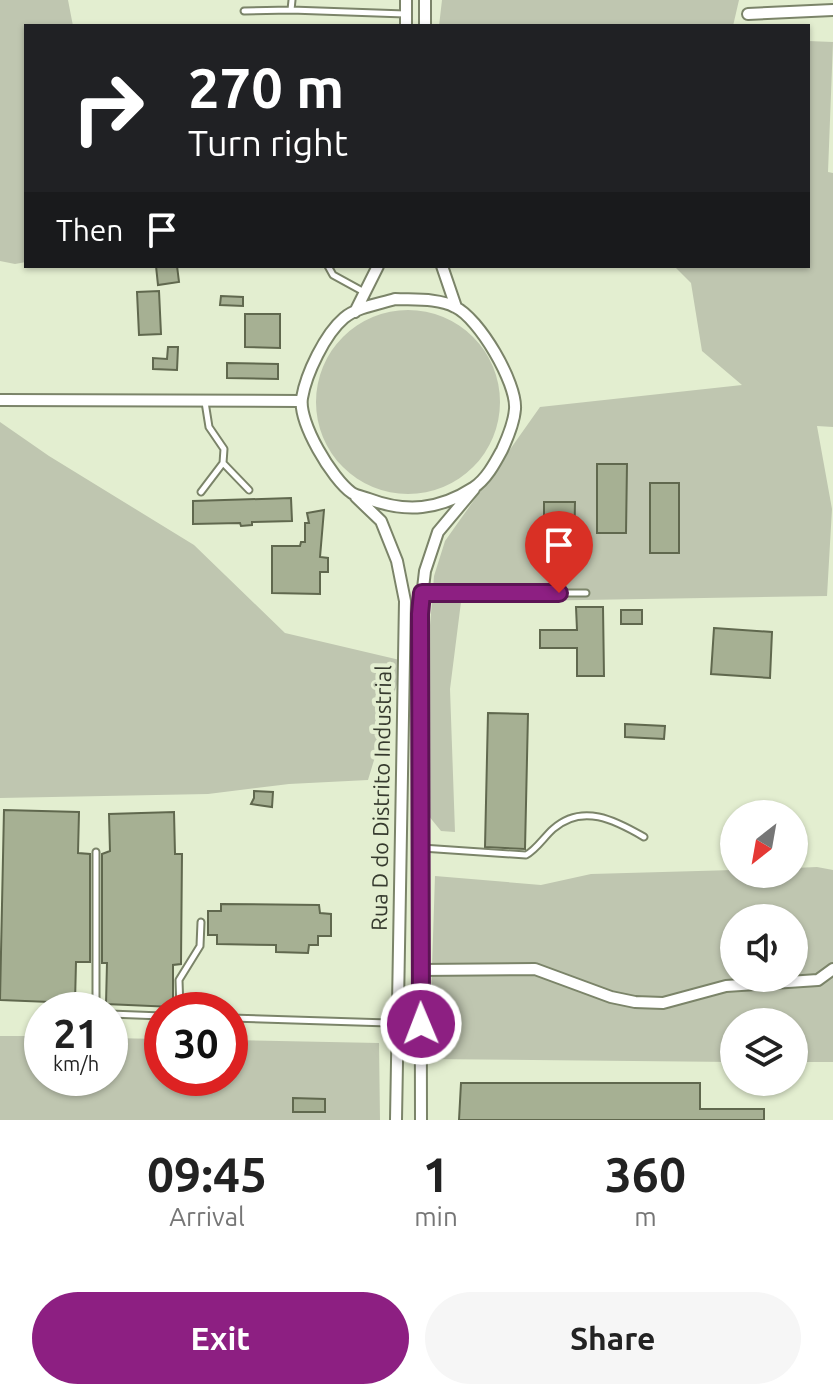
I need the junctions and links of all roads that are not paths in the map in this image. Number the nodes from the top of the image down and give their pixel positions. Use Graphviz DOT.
graph roads {
  1 [pos="292,0"];
  2 [pos="406,0"];
  3 [pos="425,0"];
  4 [pos="770,0"];
  5 [pos="829,6"];
  6 [pos="291,10"];
  7 [pos="244,11"];
  8 [pos="770,12"];
  9 [pos="406,14"];
  10 [pos="748,14"];
  11 [pos="406,24"];
  12 [pos="425,24"];
  13 [pos="329,268"];
  14 [pos="377,268"];
  15 [pos="443,268"];
  16 [pos="365,292"];
  17 [pos="456,307"];
  18 [pos="355,312"];
  19 [pos="0,400"];
  20 [pos="205,401"];
  21 [pos="301,401"];
  22 [pos="223,463"];
  23 [pos="475,487"];
  24 [pos="249,490"];
  25 [pos="201,492"];
  26 [pos="352,493"];
  27 [pos="422,593"];
  28 [pos="586,593"];
  29 [pos="644,837"];
  30 [pos="421,848"];
  31 [pos="96,852"];
  32 [pos="201,922"];
  33 [pos="833,969"];
  34 [pos="420,970"];
  35 [pos="96,992"];
  36 [pos="179,992"];
  37 [pos="248,1019"];
  38 [pos="397,1024"];
  39 [pos="421,1024"];
  40 [pos="396,1120"];
  41 [pos="421,1120"];
  1 -- 6 [label="lane"];
  2 -- 9 [label="street"];
  3 -- 12 [label="street"];
  4 -- 8 [label="street"];
  5 -- 8 [label="street"];
  6 -- 7 [label="lane"];
  6 -- 9 [label="lane"];
  8 -- 10 [label="street"];
  9 -- 11 [label="street"];
  13 -- 16 [label="lane"];
  14 -- 16 [label="street"];
  15 -- 17 [label="street"];
  16 -- 18 [label="street"];
  17 -- 18 [label="street"];
  17 -- 23 [label="street"];
  18 -- 21 [label="street"];
  19 -- 20 [label="street"];
  20 -- 21 [label="street"];
  20 -- 22 [label="lane"];
  21 -- 26 [label="street"];
  22 -- 24 [label="lane"];
  22 -- 25 [label="lane"];
  23 -- 26 [label="street"];
  23 -- 27 [label="street, Rua D do Distrito Industrial"];
  26 -- 38 [label="street, Rua D do Distrito Industrial"];
  27 -- 28 [label="lane"];
  27 -- 30 [label="street, Rua D do Distrito Industrial"];
  29 -- 30 [label="lane"];
  30 -- 34 [label="street, Rua D do Distrito Industrial"];
  31 -- 35 [label="lane"];
  32 -- 36 [label="lane"];
  33 -- 34 [label="street"];
  34 -- 39 [label="street, Rua D do Distrito Industrial"];
  37 -- 38 [label="lane"];
  38 -- 39 [label="lane"];
  38 -- 40 [label="street, Rua D do Distrito Industrial"];
  39 -- 41 [label="street, Rua D do Distrito Industrial"];
}
